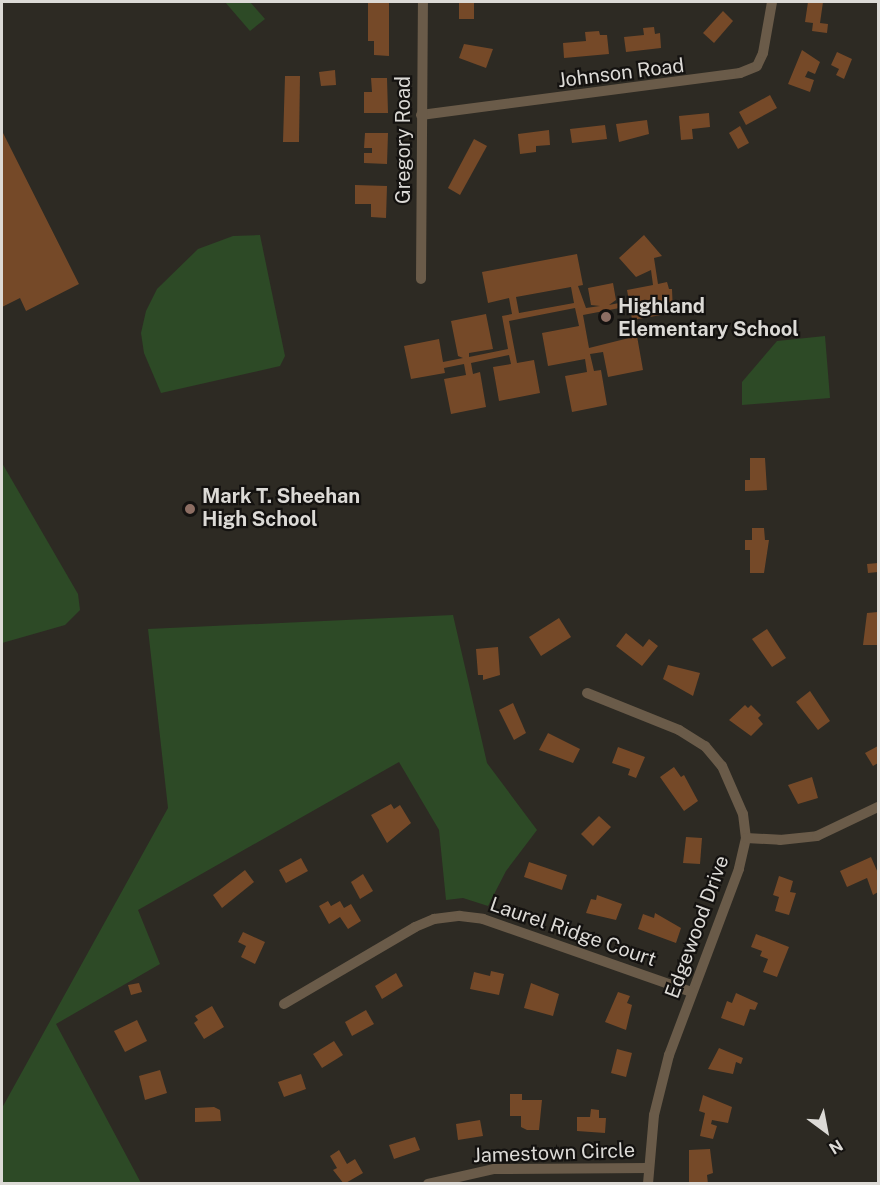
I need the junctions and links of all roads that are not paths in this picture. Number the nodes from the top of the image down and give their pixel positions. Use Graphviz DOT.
graph roads {
  1 [pos="423,2"];
  2 [pos="772,2"];
  3 [pos="421,115"];
  4 [pos="421,279"];
  5 [pos="587,693"];
  6 [pos="879,807"];
  7 [pos="746,838"];
  8 [pos="692,992"];
  9 [pos="284,1004"];
  10 [pos="648,1167"];
  11 [pos="428,1184"];
  12 [pos="648,1184"];
  1 -- 3 [label="street, Gregory Road"];
  2 -- 3 [label="street, Johnson Road"];
  3 -- 4 [label="street, Gregory Road"];
  5 -- 7 [label="street, Edgewood Drive"];
  6 -- 7 [label="street"];
  7 -- 8 [label="street, Edgewood Drive"];
  8 -- 9 [label="street, Laurel Ridge Court"];
  8 -- 10 [label="street, Edgewood Drive"];
  10 -- 11 [label="street, Jamestown Circle"];
  10 -- 12 [label="street, Edgewood Drive"];
}
